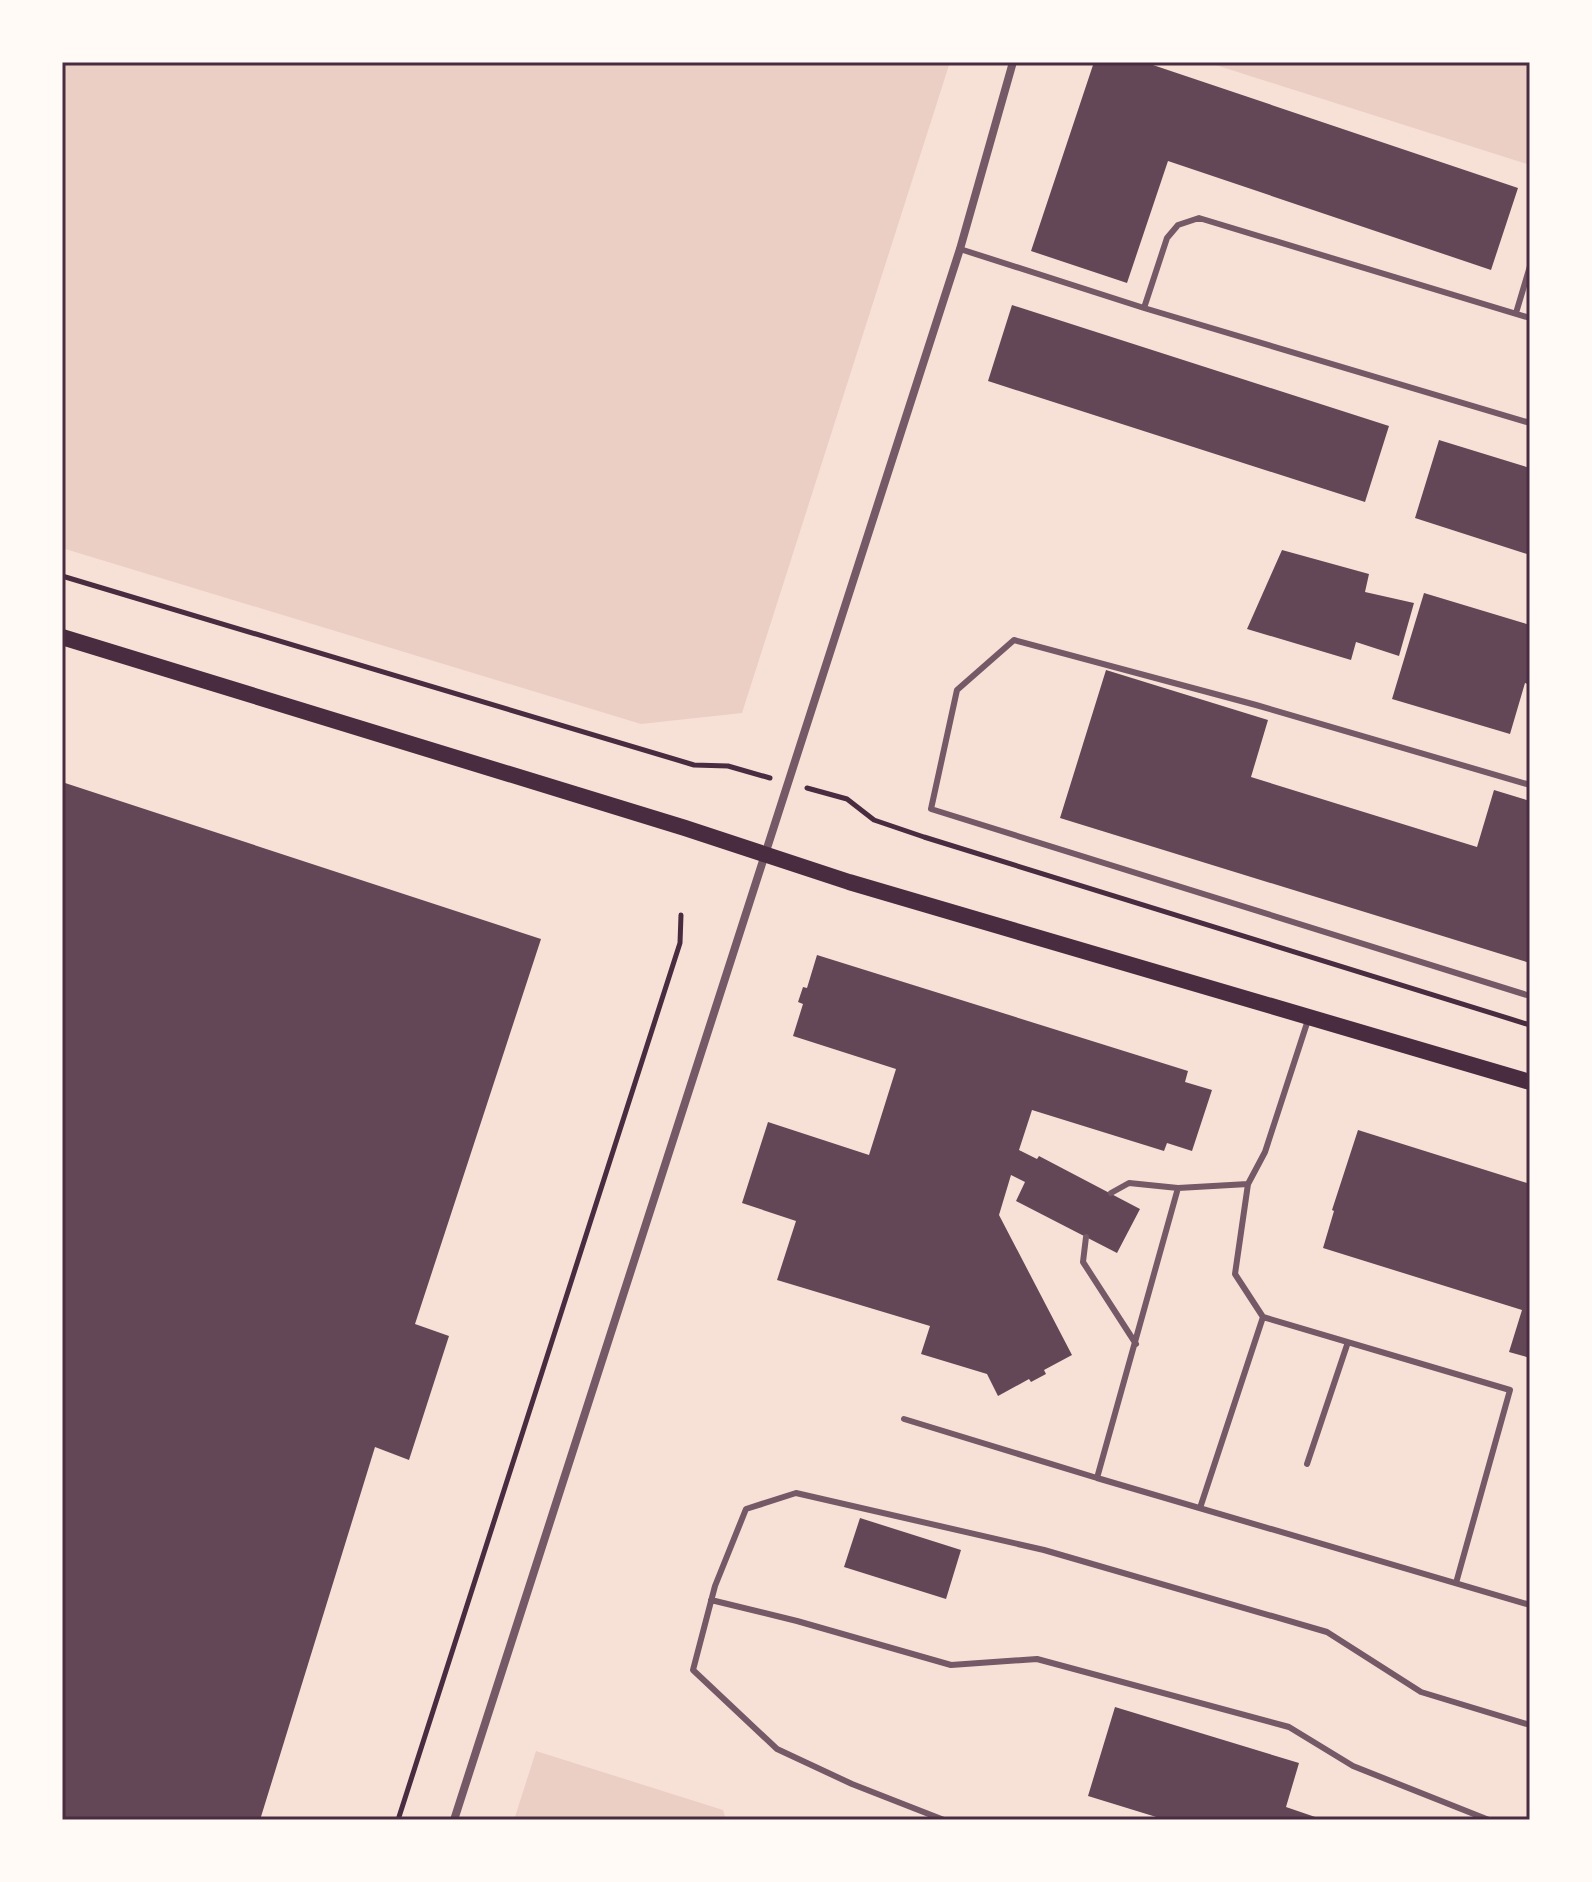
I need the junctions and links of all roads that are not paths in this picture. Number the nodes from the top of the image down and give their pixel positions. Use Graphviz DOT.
graph roads {
  1 [pos="1013,62"];
  2 [pos="960,249"];
  3 [pos="1530,266"];
  4 [pos="1144,308"];
  5 [pos="1516,313"];
  6 [pos="1530,318"];
  7 [pos="1530,423"];
  8 [pos="62,637"];
  9 [pos="1530,785"];
  10 [pos="765,854"];
  11 [pos="1530,996"];
  12 [pos="1309,1016"];
  13 [pos="1530,1082"];
  14 [pos="1248,1184"];
  15 [pos="1178,1188"];
  16 [pos="1111,1193"];
  17 [pos="1086,1237"];
  18 [pos="1263,1317"];
  19 [pos="1348,1342"];
  20 [pos="1136,1344"];
  21 [pos="904,1419"];
  22 [pos="1307,1464"];
  23 [pos="1097,1478"];
  24 [pos="1200,1508"];
  25 [pos="1456,1583"];
  26 [pos="711,1600"];
  27 [pos="1530,1605"];
  28 [pos="1530,1725"];
  29 [pos="454,1820"];
  30 [pos="944,1820"];
  31 [pos="1489,1820"];
  1 -- 2 [label="street"];
  2 -- 4 [label="lane"];
  2 -- 10 [label="street"];
  3 -- 5 [label="lane"];
  4 -- 5 [label="lane"];
  4 -- 7 [label="lane"];
  5 -- 6 [label="lane"];
  8 -- 10 [label="main road"];
  9 -- 11 [label="lane"];
  10 -- 12 [label="main road"];
  10 -- 29 [label="street"];
  12 -- 13 [label="main road"];
  12 -- 14 [label="lane"];
  14 -- 15 [label="lane"];
  14 -- 18 [label="lane"];
  15 -- 16 [label="lane"];
  15 -- 20 [label="lane"];
  17 -- 20 [label="lane"];
  18 -- 19 [label="lane"];
  18 -- 24 [label="lane"];
  19 -- 22 [label="lane"];
  19 -- 25 [label="lane"];
  20 -- 23 [label="lane"];
  21 -- 23 [label="lane"];
  23 -- 24 [label="lane"];
  24 -- 25 [label="lane"];
  25 -- 27 [label="lane"];
  26 -- 28 [label="lane"];
  26 -- 30 [label="lane"];
  26 -- 31 [label="lane"];
}
